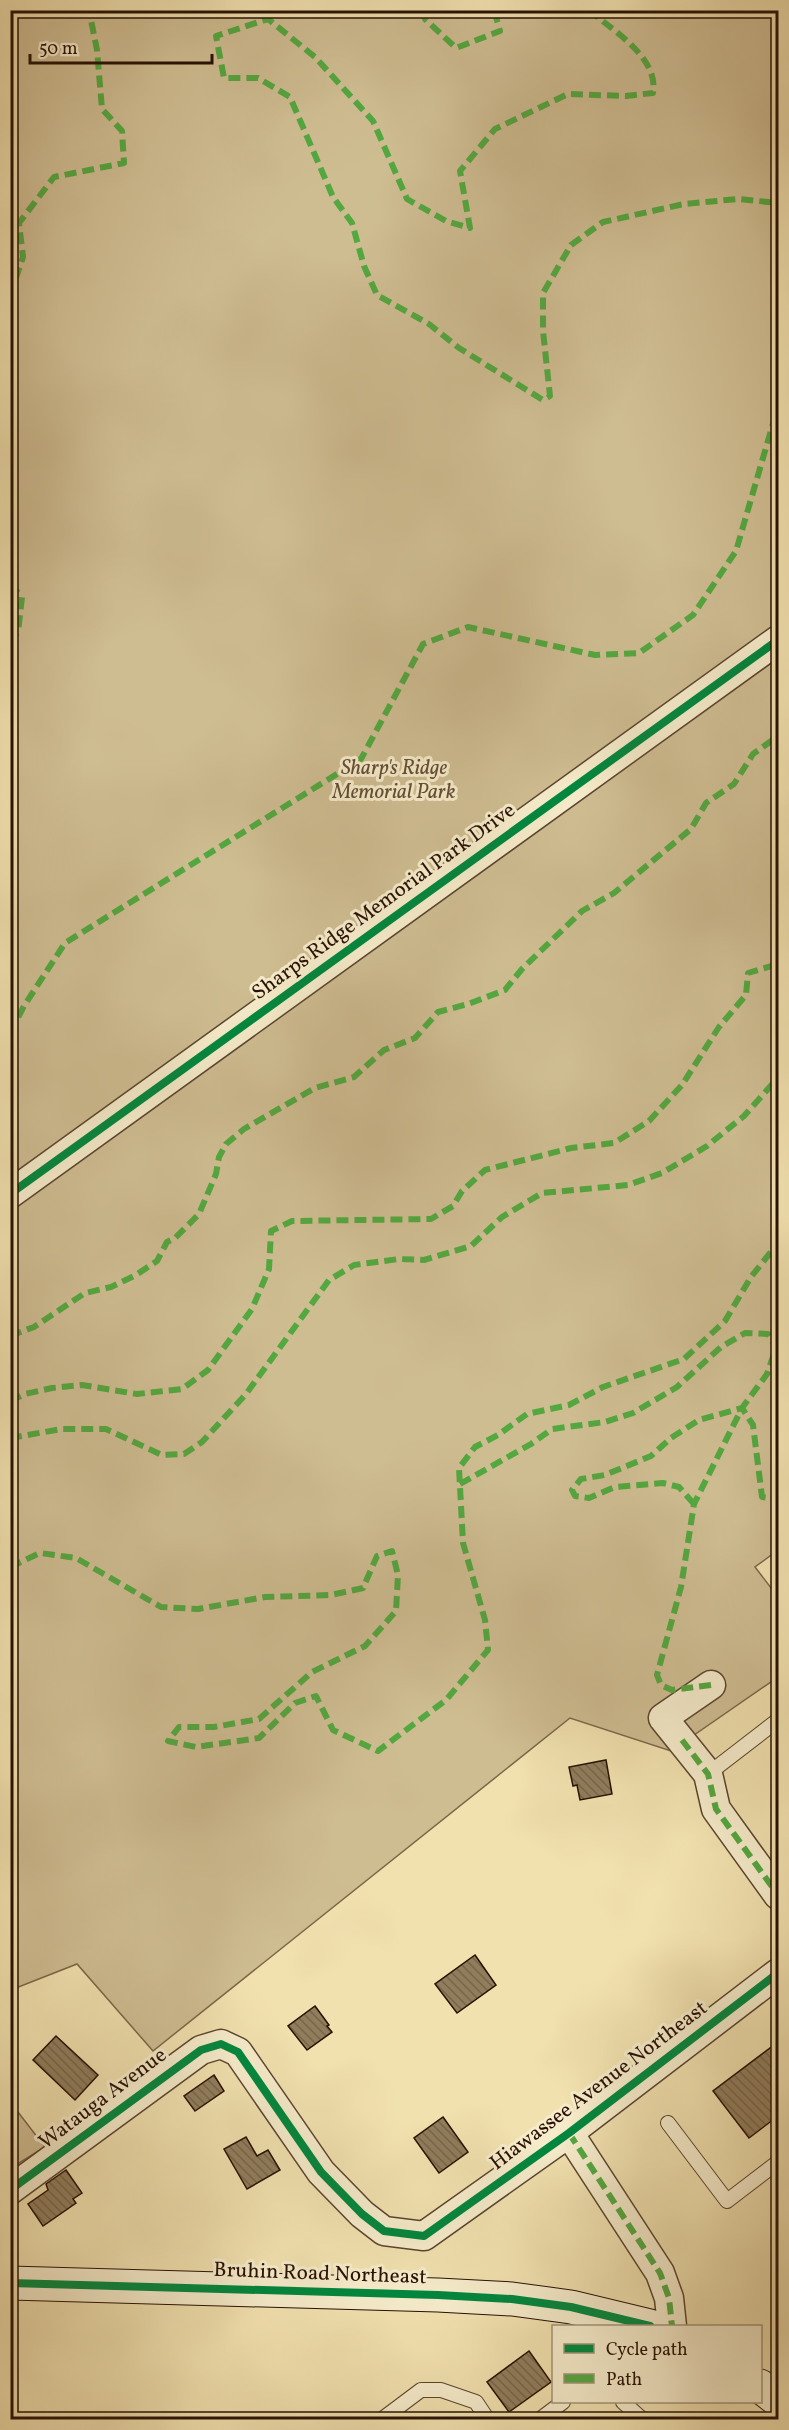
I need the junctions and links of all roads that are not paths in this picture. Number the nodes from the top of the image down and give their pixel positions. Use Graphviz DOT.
graph roads {
  1 [pos="778,640"];
  2 [pos="10,1194"];
  3 [pos="711,1685"];
  4 [pos="778,1720"];
  5 [pos="708,1774"];
  6 [pos="778,1895"];
  7 [pos="778,1973"];
  8 [pos="221,2044"];
  9 [pos="668,2123"];
  10 [pos="569,2133"];
  11 [pos="778,2162"];
  12 [pos="10,2190"];
  13 [pos="10,2283"];
  14 [pos="638,2324"];
  15 [pos="672,2325"];
  16 [pos="762,2388"];
  17 [pos="778,2400"];
  18 [pos="562,2403"];
  19 [pos="624,2403"];
  20 [pos="381,2420"];
  21 [pos="488,2420"];
  22 [pos="539,2420"];
  23 [pos="643,2420"];
  1 -- 2 [label="street, Sharps Ridge Memorial Park Drive"];
  3 -- 5 [label="street"];
  4 -- 5 [label="lane"];
  5 -- 6 [label="street"];
  7 -- 10 [label="street, Hiawassee Avenue Northeast"];
  8 -- 10 [label="street, Hiawassee Avenue Northeast"];
  8 -- 12 [label="street, Watauga Avenue"];
  9 -- 11 [label="lane"];
  10 -- 15 [label="street"];
  13 -- 14 [label="main road, Bruhin Road Northeast"];
  16 -- 17 [label="main road"];
  18 -- 22 [label="lane"];
  19 -- 23 [label="lane"];
  20 -- 21 [label="lane"];
}
